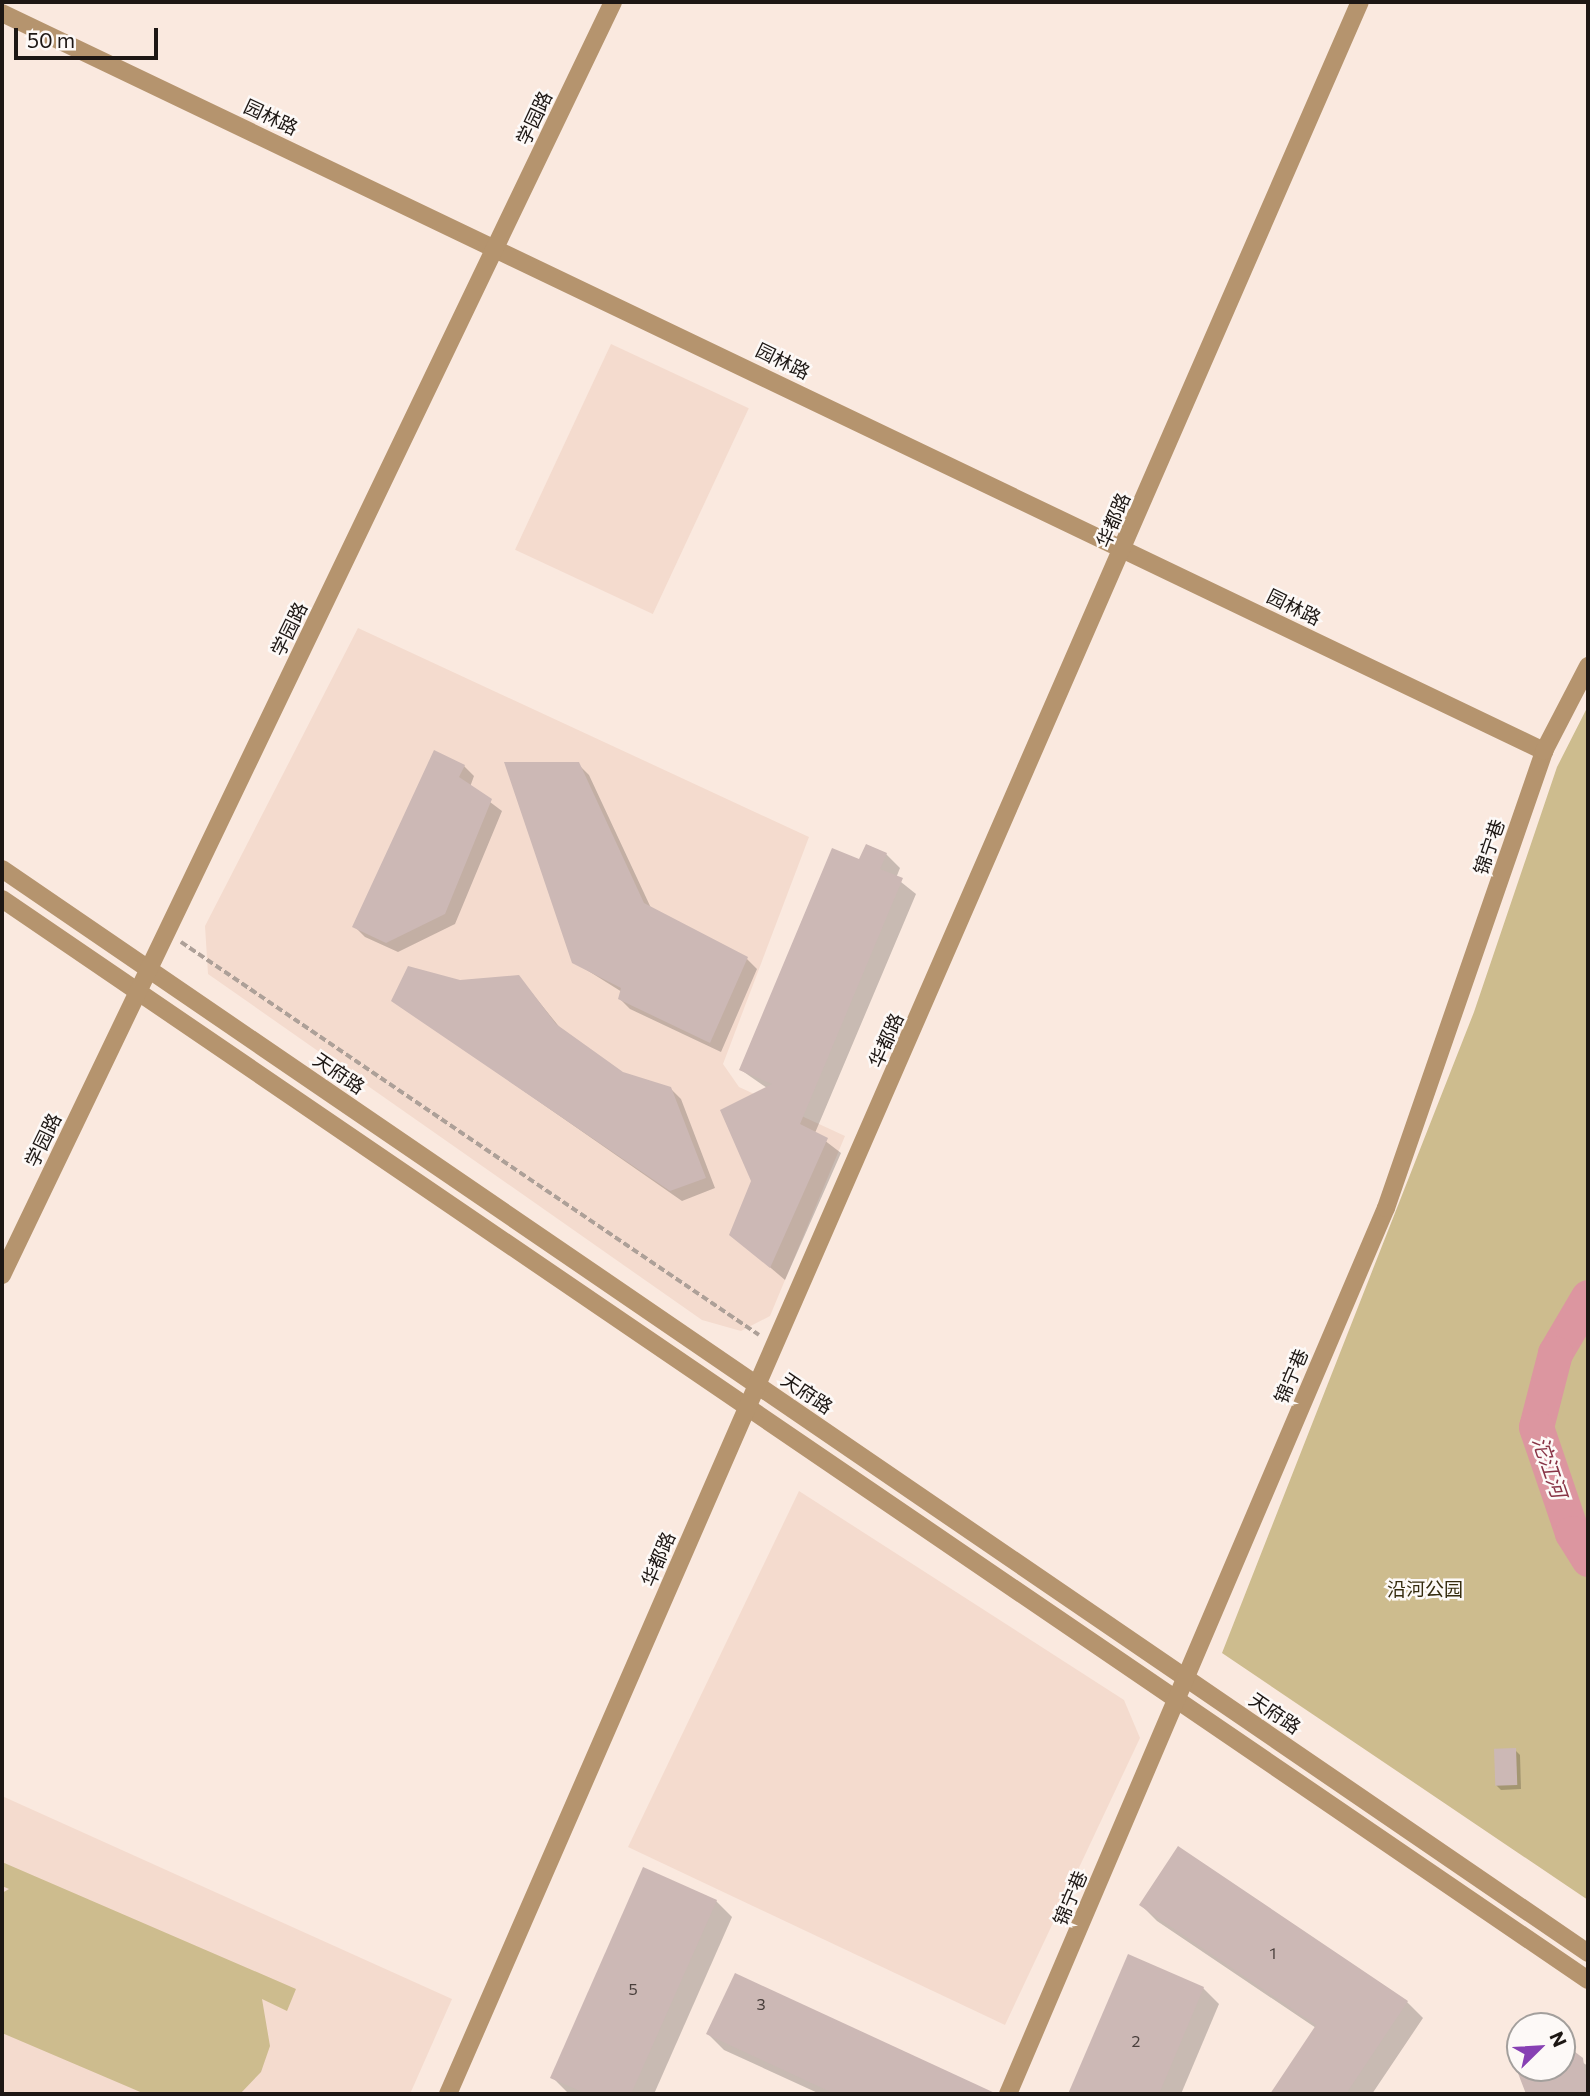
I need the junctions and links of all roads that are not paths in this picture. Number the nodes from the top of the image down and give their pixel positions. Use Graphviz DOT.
graph roads {
  1 [pos="613,2"];
  2 [pos="1360,2"];
  3 [pos="2,13"];
  4 [pos="497,246"];
  5 [pos="1124,548"];
  6 [pos="1588,666"];
  7 [pos="1544,751"];
  8 [pos="2,869"];
  9 [pos="2,899"];
  10 [pos="148,969"];
  11 [pos="137,992"];
  12 [pos="2,1275"];
  13 [pos="758,1385"];
  14 [pos="746,1410"];
  15 [pos="1185,1678"];
  16 [pos="1177,1700"];
  17 [pos="1588,1953"];
  18 [pos="1588,1980"];
  19 [pos="448,2094"];
  20 [pos="1008,2094"];
  1 -- 4 [label="street, 学园路"];
  2 -- 5 [label="street, 华都路"];
  3 -- 4 [label="street, 园林路"];
  4 -- 5 [label="street, 园林路"];
  4 -- 10 [label="street, 学园路"];
  5 -- 7 [label="street, 园林路"];
  5 -- 13 [label="street, 华都路"];
  6 -- 7 [label="street, 锦宁巷"];
  7 -- 15 [label="street, 锦宁巷"];
  8 -- 10 [label="street, 天府路"];
  9 -- 11 [label="street"];
  10 -- 11 [label="street, 学园路"];
  10 -- 13 [label="street, 天府路"];
  11 -- 12 [label="street, 学园路"];
  11 -- 14 [label="street"];
  13 -- 14 [label="street, 华都路"];
  13 -- 15 [label="street, 天府路"];
  14 -- 16 [label="street"];
  14 -- 19 [label="street, 华都路"];
  15 -- 16 [label="street, 锦宁巷"];
  15 -- 17 [label="street, 天府路"];
  16 -- 18 [label="street"];
  16 -- 20 [label="street, 锦宁巷"];
}
